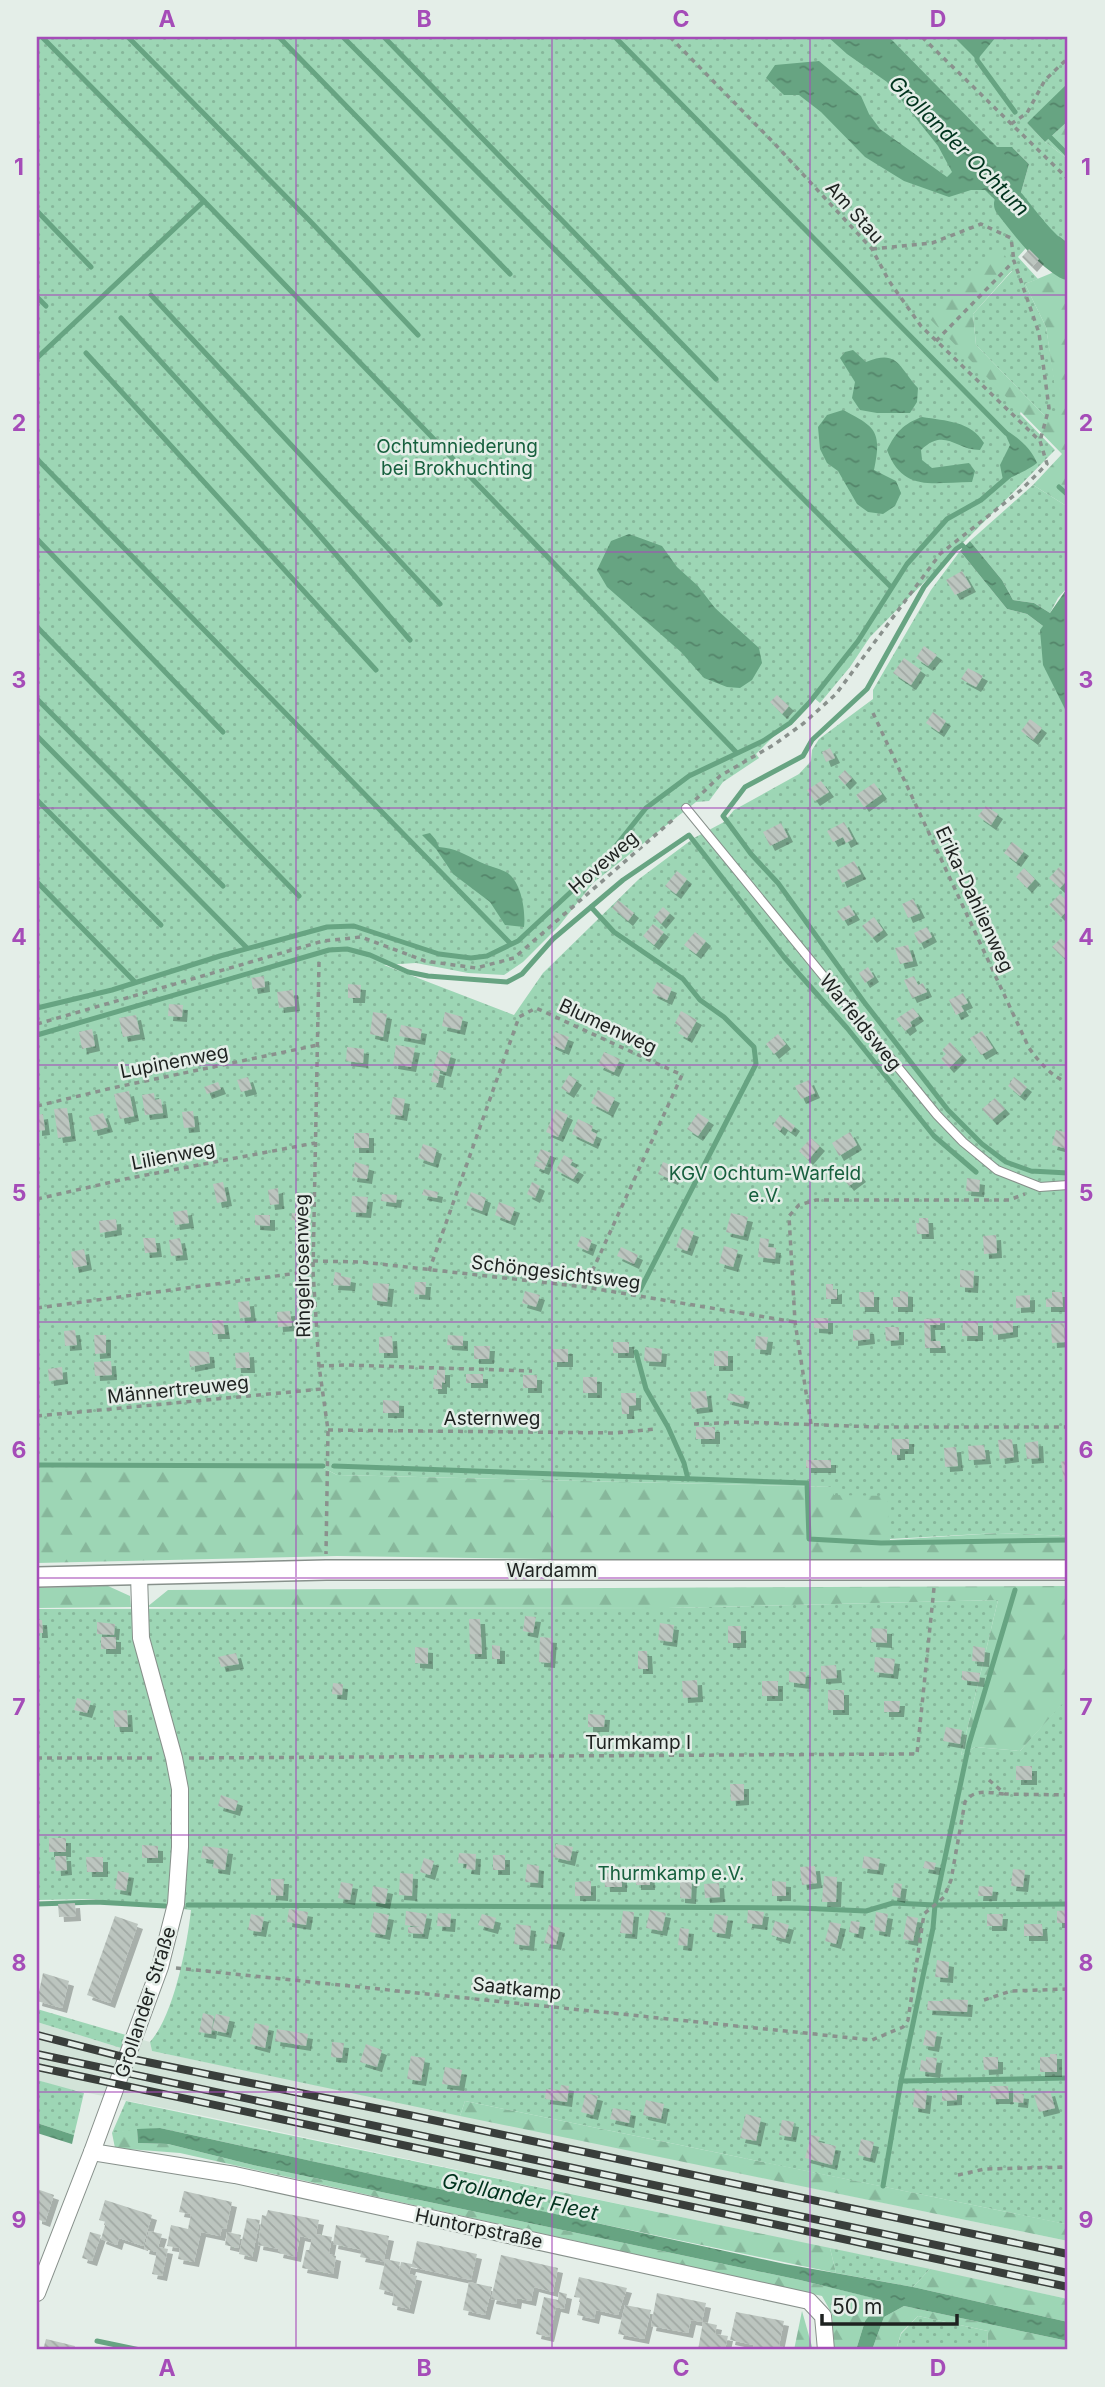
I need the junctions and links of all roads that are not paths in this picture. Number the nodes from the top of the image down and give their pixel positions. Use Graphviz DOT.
graph roads {
  1 [pos="686,808"];
  2 [pos="1068,1185"];
  3 [pos="1068,1570"];
  4 [pos="139,1575"];
  5 [pos="37,1577"];
  6 [pos="92,2152"];
  7 [pos="37,2293"];
  8 [pos="826,2350"];
  1 -- 2 [label="lane, Warfeldsweg"];
  3 -- 4 [label="street, Wardamm"];
  4 -- 5 [label="street, Wardamm"];
  4 -- 6 [label="street, Grollander Straße"];
  6 -- 7 [label="street, Grollander Straße"];
  6 -- 8 [label="street, Huntorpstraße"];
}
